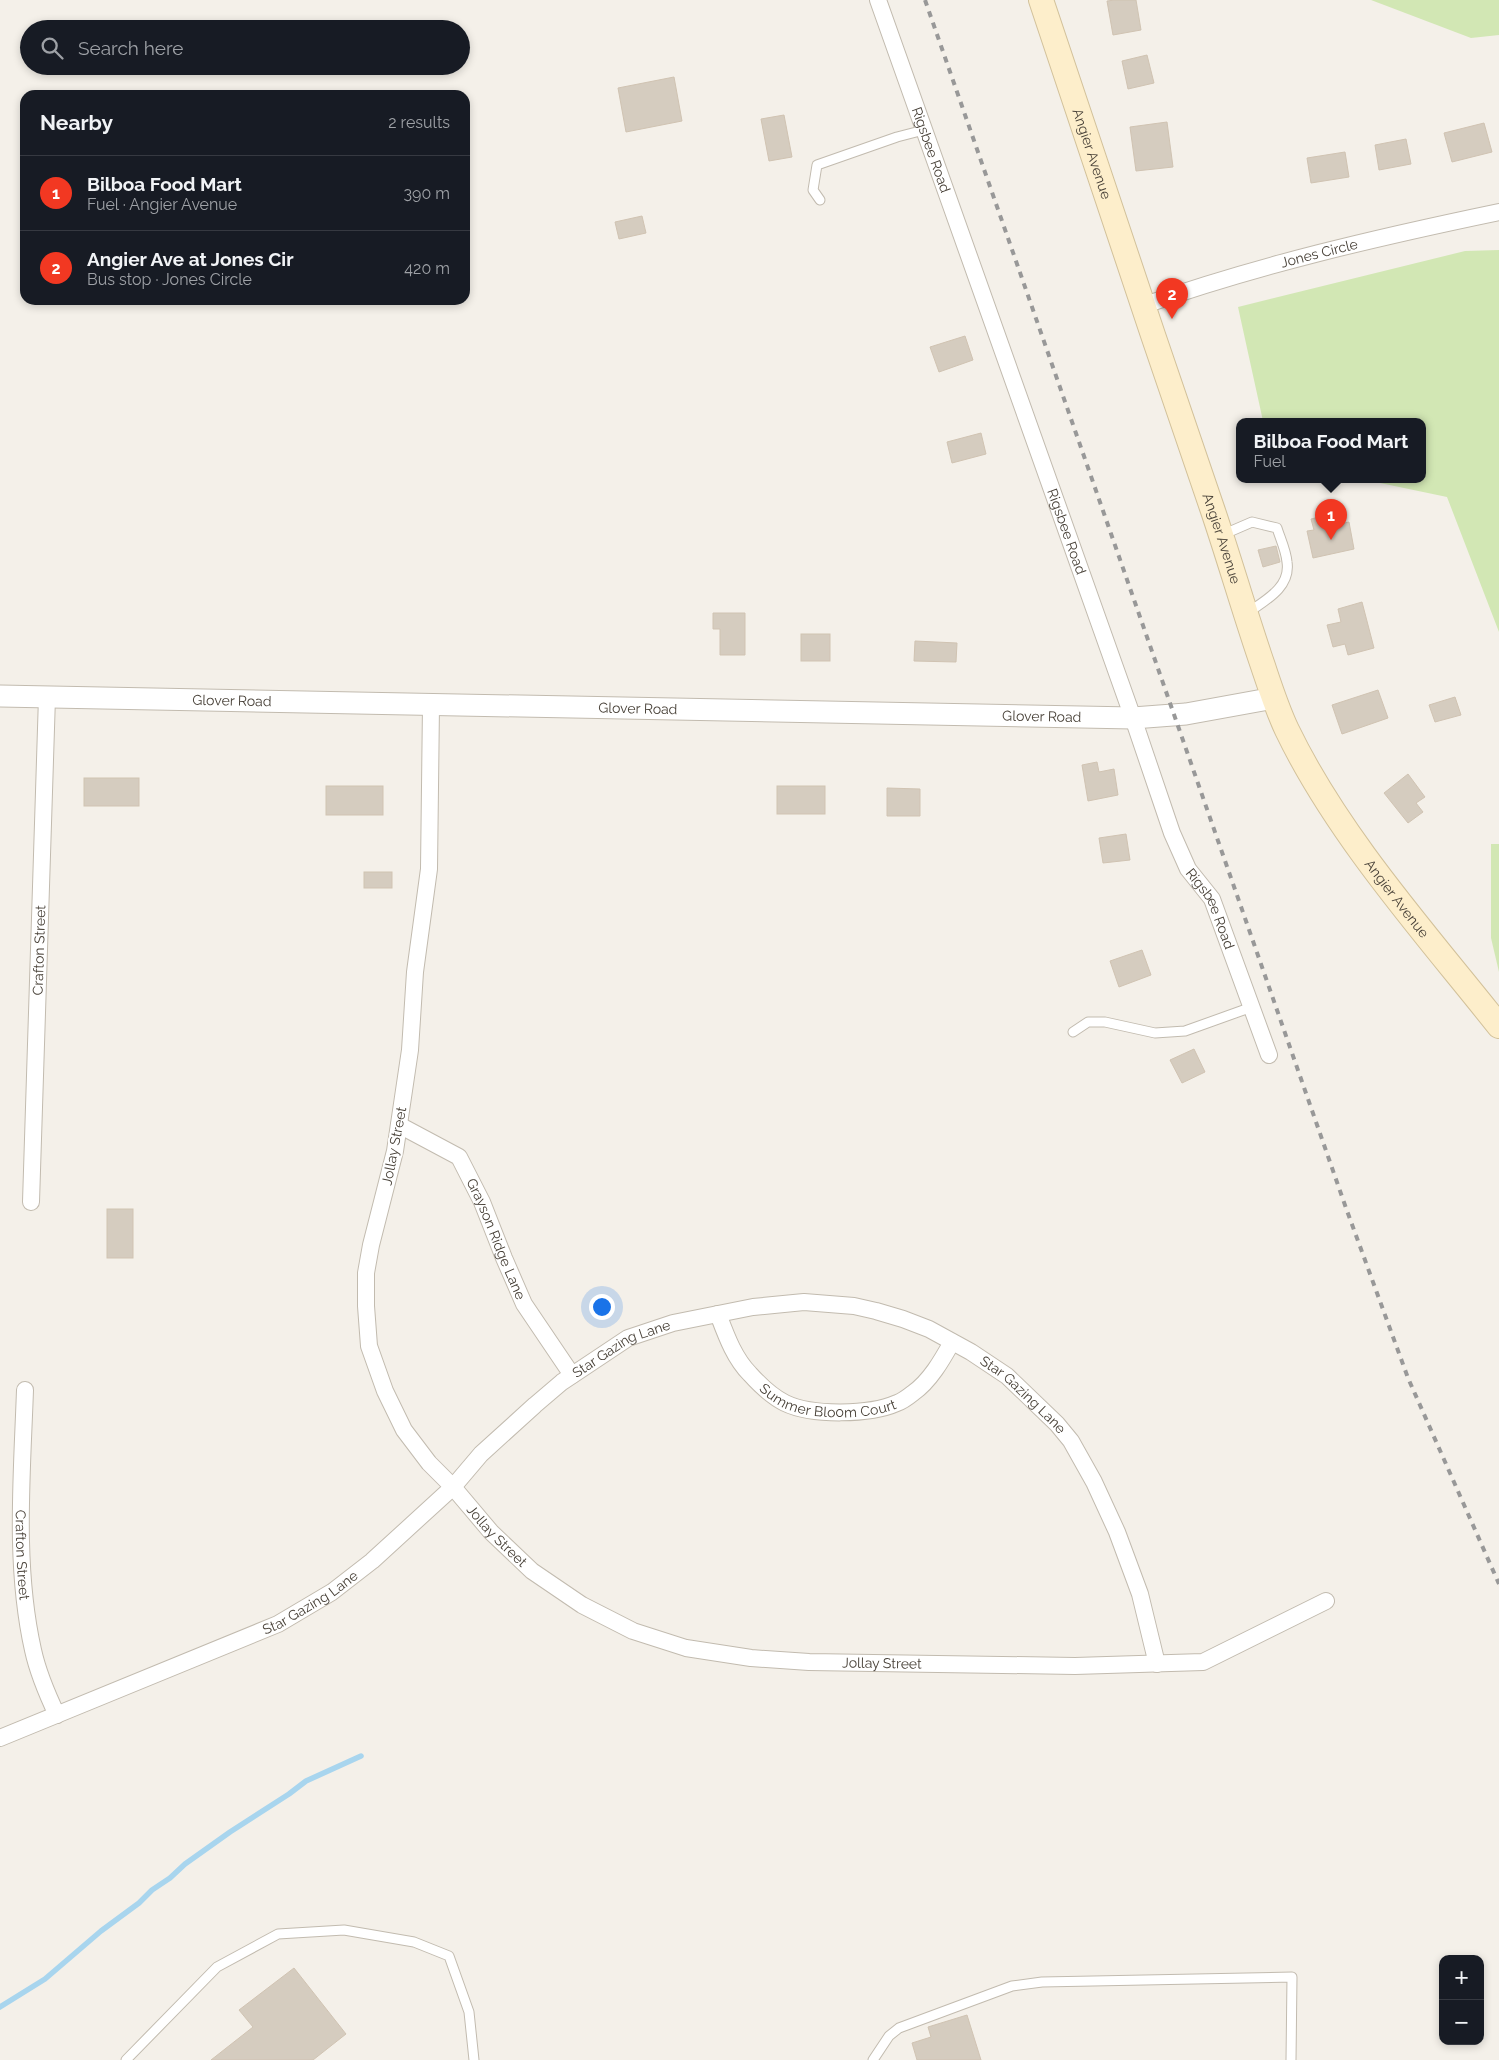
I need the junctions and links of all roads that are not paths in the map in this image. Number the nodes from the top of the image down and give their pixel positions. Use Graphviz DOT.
graph roads {
  1 [pos="878,0"];
  2 [pos="1042,0"];
  3 [pos="924,130"];
  4 [pos="820,200"];
  5 [pos="1499,212"];
  6 [pos="1142,306"];
  7 [pos="1221,535"];
  8 [pos="1246,614"];
  9 [pos="0,696"];
  10 [pos="47,697"];
  11 [pos="1274,698"];
  12 [pos="430,705"];
  13 [pos="1133,718"];
  14 [pos="1252,1007"];
  15 [pos="1499,1026"];
  16 [pos="1073,1032"];
  17 [pos="1269,1055"];
  18 [pos="399,1125"];
  19 [pos="30,1202"];
  20 [pos="718,1314"];
  21 [pos="952,1342"];
  22 [pos="572,1375"];
  23 [pos="25,1390"];
  24 [pos="453,1487"];
  25 [pos="1326,1601"];
  26 [pos="1157,1664"];
  27 [pos="57,1714"];
  28 [pos="0,1738"];
  29 [pos="126,2060"];
  30 [pos="474,2060"];
  31 [pos="873,2060"];
  32 [pos="1291,2060"];
  1 -- 3 [label="street, Rigsbee Road"];
  2 -- 6 [label="main road, Angier Avenue"];
  3 -- 4 [label="lane"];
  3 -- 13 [label="street, Rigsbee Road"];
  5 -- 6 [label="street, Jones Circle"];
  6 -- 7 [label="main road, Angier Avenue"];
  7 -- 8 [label="main road, Angier Avenue"];
  7 -- 8 [label="lane"];
  8 -- 11 [label="main road, Angier Avenue"];
  9 -- 10 [label="street, Glover Road"];
  10 -- 12 [label="street, Glover Road"];
  10 -- 19 [label="street, Crafton Street"];
  11 -- 13 [label="street, Glover Road"];
  11 -- 15 [label="main road, Angier Avenue"];
  12 -- 13 [label="street, Glover Road"];
  12 -- 18 [label="street, Jollay Street"];
  13 -- 14 [label="street, Rigsbee Road"];
  14 -- 16 [label="lane"];
  14 -- 17 [label="street, Rigsbee Road"];
  18 -- 22 [label="street, Grayson Ridge Lane"];
  18 -- 24 [label="street, Jollay Street"];
  20 -- 21 [label="street, Star Gazing Lane"];
  20 -- 21 [label="street, Summer Bloom Court"];
  20 -- 22 [label="street, Star Gazing Lane"];
  21 -- 26 [label="street, Star Gazing Lane"];
  22 -- 24 [label="street, Star Gazing Lane"];
  23 -- 27 [label="street, Crafton Street"];
  24 -- 26 [label="street, Jollay Street"];
  24 -- 27 [label="street, Star Gazing Lane"];
  25 -- 26 [label="street, Jollay Street"];
  27 -- 28 [label="street, Star Gazing Lane"];
  29 -- 30 [label="lane"];
  31 -- 32 [label="lane"];
}
